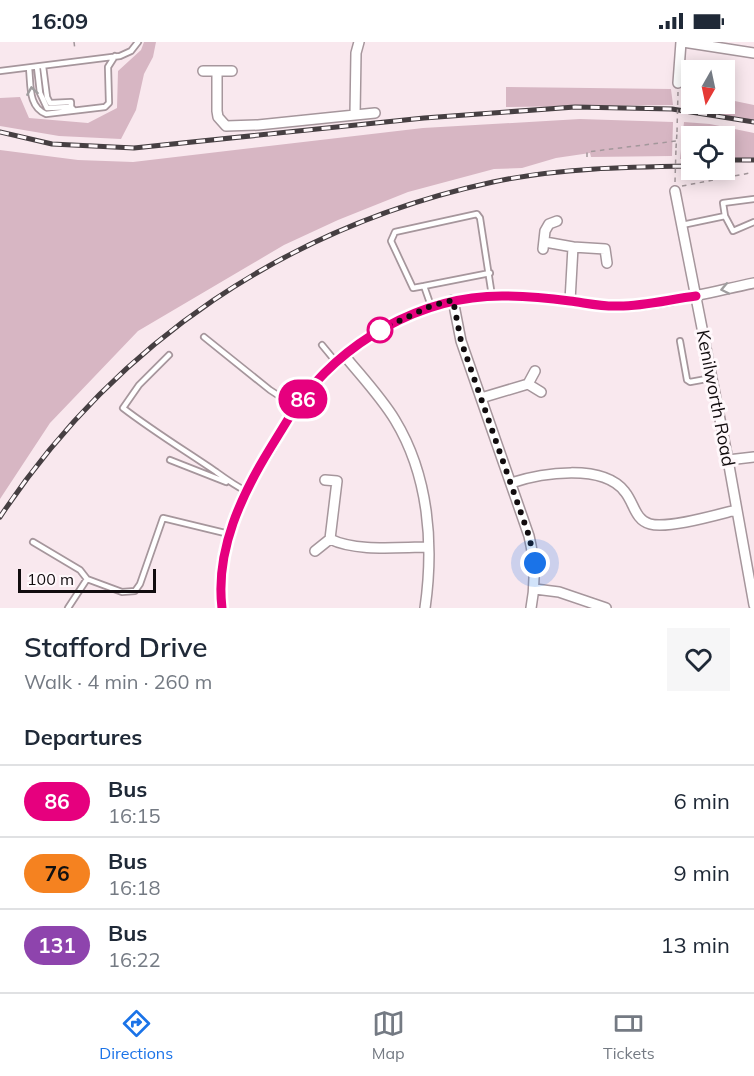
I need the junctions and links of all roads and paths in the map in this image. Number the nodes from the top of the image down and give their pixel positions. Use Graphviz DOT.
graph roads {
  1 [pos="74,42"];
  2 [pos="138,42"];
  3 [pos="359,42"];
  4 [pos="682,42"];
  5 [pos="75,50"];
  6 [pos="754,53"];
  7 [pos="115,56"];
  8 [pos="98,59"];
  9 [pos="43,66"];
  10 [pos="37,67"];
  11 [pos="108,67"];
  12 [pos="29,68"];
  13 [pos="0,71"];
  14 [pos="203,71"];
  15 [pos="217,71"];
  16 [pos="232,71"];
  17 [pos="678,88"];
  18 [pos="73,108"];
  19 [pos="375,113"];
  20 [pos="355,115"];
  21 [pos="676,141"];
  22 [pos="587,156"];
  23 [pos="750,173"];
  24 [pos="675,187"];
  25 [pos="754,199"];
  26 [pos="725,216"];
  27 [pos="557,221"];
  28 [pos="754,222"];
  29 [pos="682,225"];
  30 [pos="573,247"];
  31 [pos="607,263"];
  32 [pos="490,273"];
  33 [pos="754,283"];
  34 [pos="424,286"];
  35 [pos="492,296"];
  36 [pos="696,296"];
  37 [pos="453,300"];
  38 [pos="570,301"];
  39 [pos="431,306"];
  40 [pos="204,337"];
  41 [pos="680,341"];
  42 [pos="322,345"];
  43 [pos="168,355"];
  44 [pos="344,355"];
  45 [pos="336,363"];
  46 [pos="535,370"];
  47 [pos="712,378"];
  48 [pos="528,384"];
  49 [pos="541,392"];
  50 [pos="481,398"];
  51 [pos="296,407"];
  52 [pos="754,457"];
  53 [pos="170,460"];
  54 [pos="728,460"];
  55 [pos="325,480"];
  56 [pos="511,483"];
  57 [pos="231,484"];
  58 [pos="246,491"];
  59 [pos="736,510"];
  60 [pos="229,534"];
  61 [pos="330,539"];
  62 [pos="33,542"];
  63 [pos="428,547"];
  64 [pos="315,551"];
  65 [pos="87,579"];
  66 [pos="535,589"];
  67 [pos="754,605"];
  68 [pos="68,608"];
  69 [pos="222,608"];
  70 [pos="425,608"];
  71 [pos="531,608"];
  72 [pos="606,608"];
  1 -- 5 [label="path"];
  2 -- 7 [label="lane"];
  3 -- 20 [label="street"];
  4 -- 6 [label="street"];
  4 -- 17 [label="street"];
  7 -- 8 [label="lane"];
  7 -- 11 [label="lane"];
  8 -- 9 [label="lane"];
  8 -- 11 [label="lane"];
  9 -- 10 [label="lane"];
  9 -- 18 [label="lane"];
  10 -- 12 [label="lane"];
  10 -- 18 [label="lane"];
  11 -- 18 [label="lane"];
  12 -- 13 [label="lane"];
  18 -- 12 [label="lane, one-way"];
  14 -- 15 [label="street"];
  15 -- 16 [label="street"];
  15 -- 20 [label="street"];
  17 -- 21 [label="path, bridge"];
  19 -- 20 [label="street"];
  21 -- 22 [label="path"];
  21 -- 24 [label="path, bridge"];
  23 -- 24 [label="path"];
  24 -- 29 [label="street, Kenilworth Road"];
  25 -- 26 [label="lane"];
  26 -- 28 [label="lane"];
  26 -- 29 [label="lane"];
  27 -- 30 [label="street"];
  29 -- 36 [label="street, Kenilworth Road"];
  30 -- 31 [label="street"];
  30 -- 38 [label="street"];
  32 -- 34 [label="lane"];
  32 -- 34 [label="lane"];
  32 -- 35 [label="lane"];
  33 -- 36 [label="street, one-way"];
  34 -- 39 [label="lane"];
  35 -- 37 [label="street"];
  35 -- 38 [label="street"];
  36 -- 38 [label="street"];
  36 -- 47 [label="street, Kenilworth Road"];
  37 -- 39 [label="street"];
  37 -- 50 [label="street"];
  39 -- 44 [label="street"];
  40 -- 51 [label="lane"];
  41 -- 47 [label="lane"];
  42 -- 45 [label="lane"];
  43 -- 57 [label="lane"];
  44 -- 45 [label="street"];
  44 -- 63 [label="street"];
  45 -- 51 [label="street"];
  46 -- 48 [label="street"];
  47 -- 54 [label="street, Kenilworth Road"];
  48 -- 49 [label="street"];
  48 -- 50 [label="street"];
  50 -- 56 [label="street"];
  51 -- 58 [label="street"];
  52 -- 54 [label="street"];
  53 -- 57 [label="lane"];
  54 -- 59 [label="street, Kenilworth Road"];
  55 -- 61 [label="street"];
  56 -- 59 [label="street"];
  56 -- 66 [label="street"];
  57 -- 58 [label="lane"];
  58 -- 60 [label="street"];
  59 -- 67 [label="street, Kenilworth Road"];
  60 -- 65 [label="lane"];
  60 -- 69 [label="street"];
  61 -- 63 [label="street"];
  61 -- 64 [label="street"];
  62 -- 65 [label="lane"];
  63 -- 70 [label="street"];
  65 -- 68 [label="lane"];
  66 -- 71 [label="street"];
  66 -- 72 [label="street"];
}
